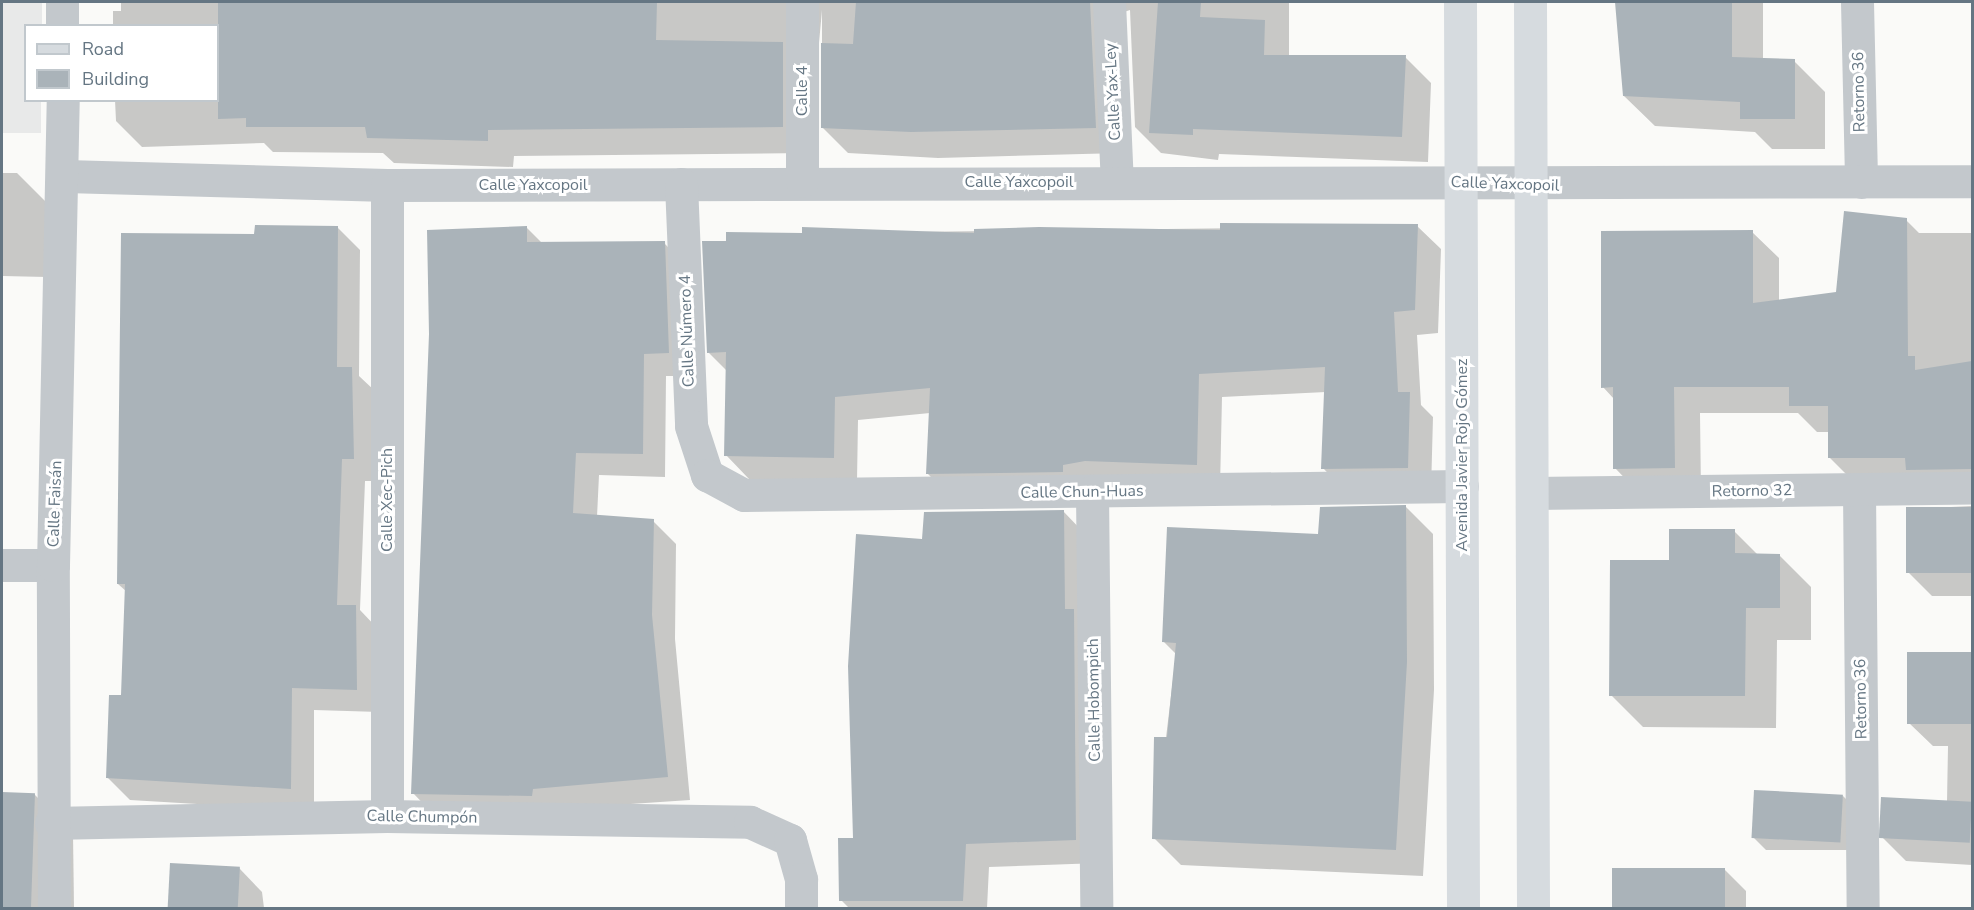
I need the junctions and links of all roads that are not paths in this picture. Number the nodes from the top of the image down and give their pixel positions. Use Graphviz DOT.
graph roads {
  1 [pos="62,2"];
  2 [pos="802,2"];
  3 [pos="1109,2"];
  4 [pos="1460,2"];
  5 [pos="1530,2"];
  6 [pos="1857,2"];
  7 [pos="62,24"];
  8 [pos="63,102"];
  9 [pos="65,176"];
  10 [pos="802,181"];
  11 [pos="1972,181"];
  12 [pos="1117,182"];
  13 [pos="1461,182"];
  14 [pos="1861,182"];
  15 [pos="681,184"];
  16 [pos="387,185"];
  17 [pos="1531,186"];
  18 [pos="707,476"];
  19 [pos="1462,486"];
  20 [pos="1858,489"];
  21 [pos="1972,489"];
  22 [pos="1092,492"];
  23 [pos="1532,493"];
  24 [pos="2,565"];
  25 [pos="53,565"];
  26 [pos="387,816"];
  27 [pos="51,823"];
  28 [pos="54,909"];
  29 [pos="801,909"];
  30 [pos="1096,909"];
  31 [pos="1463,909"];
  32 [pos="1533,909"];
  33 [pos="1863,909"];
  1 -- 7 [label="street"];
  2 -- 10 [label="street, Calle 4"];
  3 -- 12 [label="street, Calle Yax-Ley"];
  4 -- 13 [label="main road, Avenida Javier Rojo Gómez"];
  5 -- 17 [label="main road"];
  6 -- 14 [label="street, Retorno 36"];
  8 -- 9 [label="street, Calle Faisán"];
  9 -- 16 [label="street, Calle Yaxcopoil"];
  9 -- 25 [label="street, Calle Faisán"];
  10 -- 12 [label="street, Calle Yaxcopoil"];
  10 -- 15 [label="street, Calle Yaxcopoil"];
  11 -- 14 [label="street, Calle Yaxcopoil"];
  12 -- 13 [label="street, Calle Yaxcopoil"];
  13 -- 17 [label="street, Calle Yaxcopoil"];
  13 -- 19 [label="main road, Avenida Javier Rojo Gómez"];
  14 -- 17 [label="street, Calle Yaxcopoil"];
  15 -- 16 [label="street, Calle Yaxcopoil"];
  15 -- 18 [label="street, Calle Número 4"];
  16 -- 26 [label="street, Calle Xec-Pich"];
  17 -- 23 [label="main road"];
  18 -- 22 [label="street, Calle Chun-Huas"];
  19 -- 22 [label="street, Calle Chun-Huas"];
  19 -- 31 [label="main road, Avenida Javier Rojo Gómez"];
  20 -- 21 [label="street, Retorno 32"];
  20 -- 23 [label="street, Retorno 32"];
  20 -- 33 [label="street, Retorno 36"];
  22 -- 30 [label="street, Calle Hobompich"];
  23 -- 32 [label="main road"];
  24 -- 25 [label="street"];
  25 -- 27 [label="street, Calle Faisán"];
  26 -- 27 [label="street, Calle Chumpón"];
  26 -- 29 [label="street, Calle Chumpón"];
  27 -- 28 [label="street, Calle Faisán"];
}
